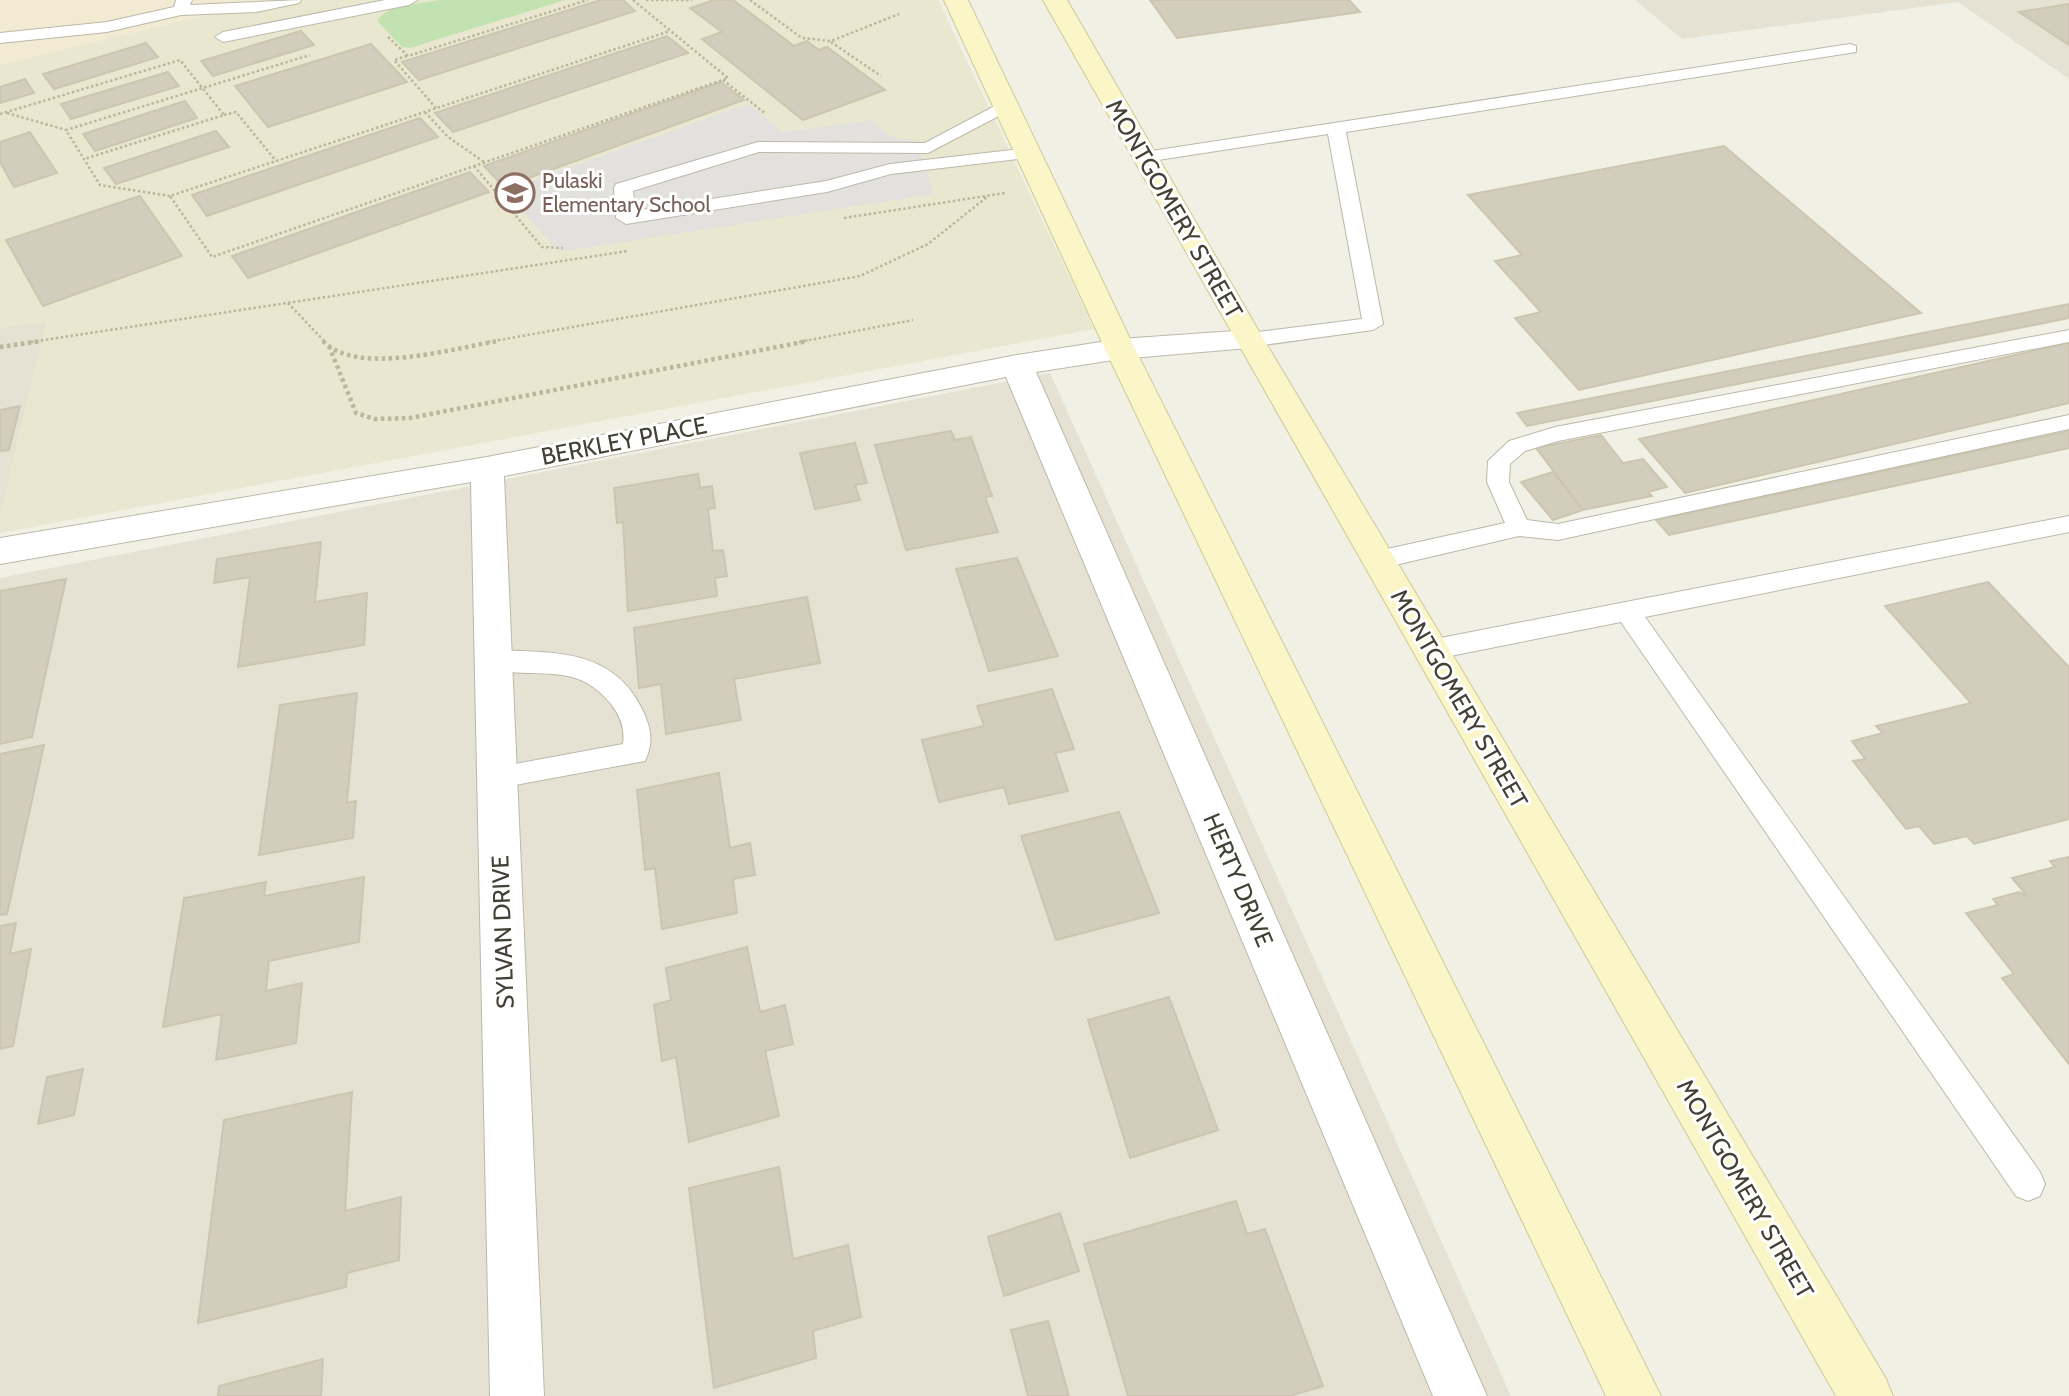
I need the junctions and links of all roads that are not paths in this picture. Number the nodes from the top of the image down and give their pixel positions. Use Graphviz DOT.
graph roads {
  1 [pos="293,0"];
  2 [pos="409,0"];
  3 [pos="957,0"];
  4 [pos="1055,0"];
  5 [pos="183,5"];
  6 [pos="223,37"];
  7 [pos="0,38"];
  8 [pos="1850,49"];
  9 [pos="1006,105"];
  10 [pos="1336,128"];
  11 [pos="1028,153"];
  12 [pos="930,156"];
  13 [pos="1145,157"];
  14 [pos="2069,335"];
  15 [pos="1249,340"];
  16 [pos="1119,349"];
  17 [pos="1017,365"];
  18 [pos="2069,422"];
  19 [pos="487,468"];
  20 [pos="2069,524"];
  21 [pos="1519,528"];
  22 [pos="0,551"];
  23 [pos="1378,560"];
  24 [pos="1628,612"];
  25 [pos="1430,650"];
  26 [pos="495,660"];
  27 [pos="498,777"];
  28 [pos="2028,1184"];
  29 [pos="517,1396"];
  30 [pos="1460,1396"];
  31 [pos="1634,1396"];
  32 [pos="1866,1396"];
  1 -- 5 [label="lane"];
  2 -- 6 [label="lane"];
  3 -- 9 [label="main road"];
  4 -- 13 [label="main road, MONTGOMERY STREET"];
  5 -- 7 [label="lane"];
  8 -- 10 [label="lane"];
  9 -- 11 [label="main road"];
  9 -- 12 [label="lane"];
  10 -- 13 [label="lane"];
  10 -- 15 [label="lane"];
  11 -- 12 [label="lane"];
  11 -- 16 [label="main road"];
  12 -- 12 [label="lane"];
  13 -- 15 [label="main road, MONTGOMERY STREET"];
  14 -- 21 [label="lane"];
  15 -- 16 [label="street, BERKLEY PLACE"];
  15 -- 23 [label="main road, MONTGOMERY STREET"];
  16 -- 17 [label="street, BERKLEY PLACE"];
  16 -- 31 [label="main road"];
  17 -- 19 [label="street, BERKLEY PLACE"];
  17 -- 30 [label="street, HERTY DRIVE"];
  18 -- 21 [label="lane"];
  19 -- 22 [label="street, BERKLEY PLACE"];
  19 -- 26 [label="street, SYLVAN DRIVE"];
  20 -- 24 [label="lane"];
  21 -- 23 [label="lane"];
  23 -- 25 [label="main road, MONTGOMERY STREET"];
  24 -- 25 [label="lane"];
  24 -- 28 [label="lane"];
  25 -- 32 [label="main road, MONTGOMERY STREET"];
  26 -- 27 [label="street, SYLVAN DRIVE"];
  26 -- 27 [label="lane"];
  27 -- 29 [label="street, SYLVAN DRIVE"];
}
